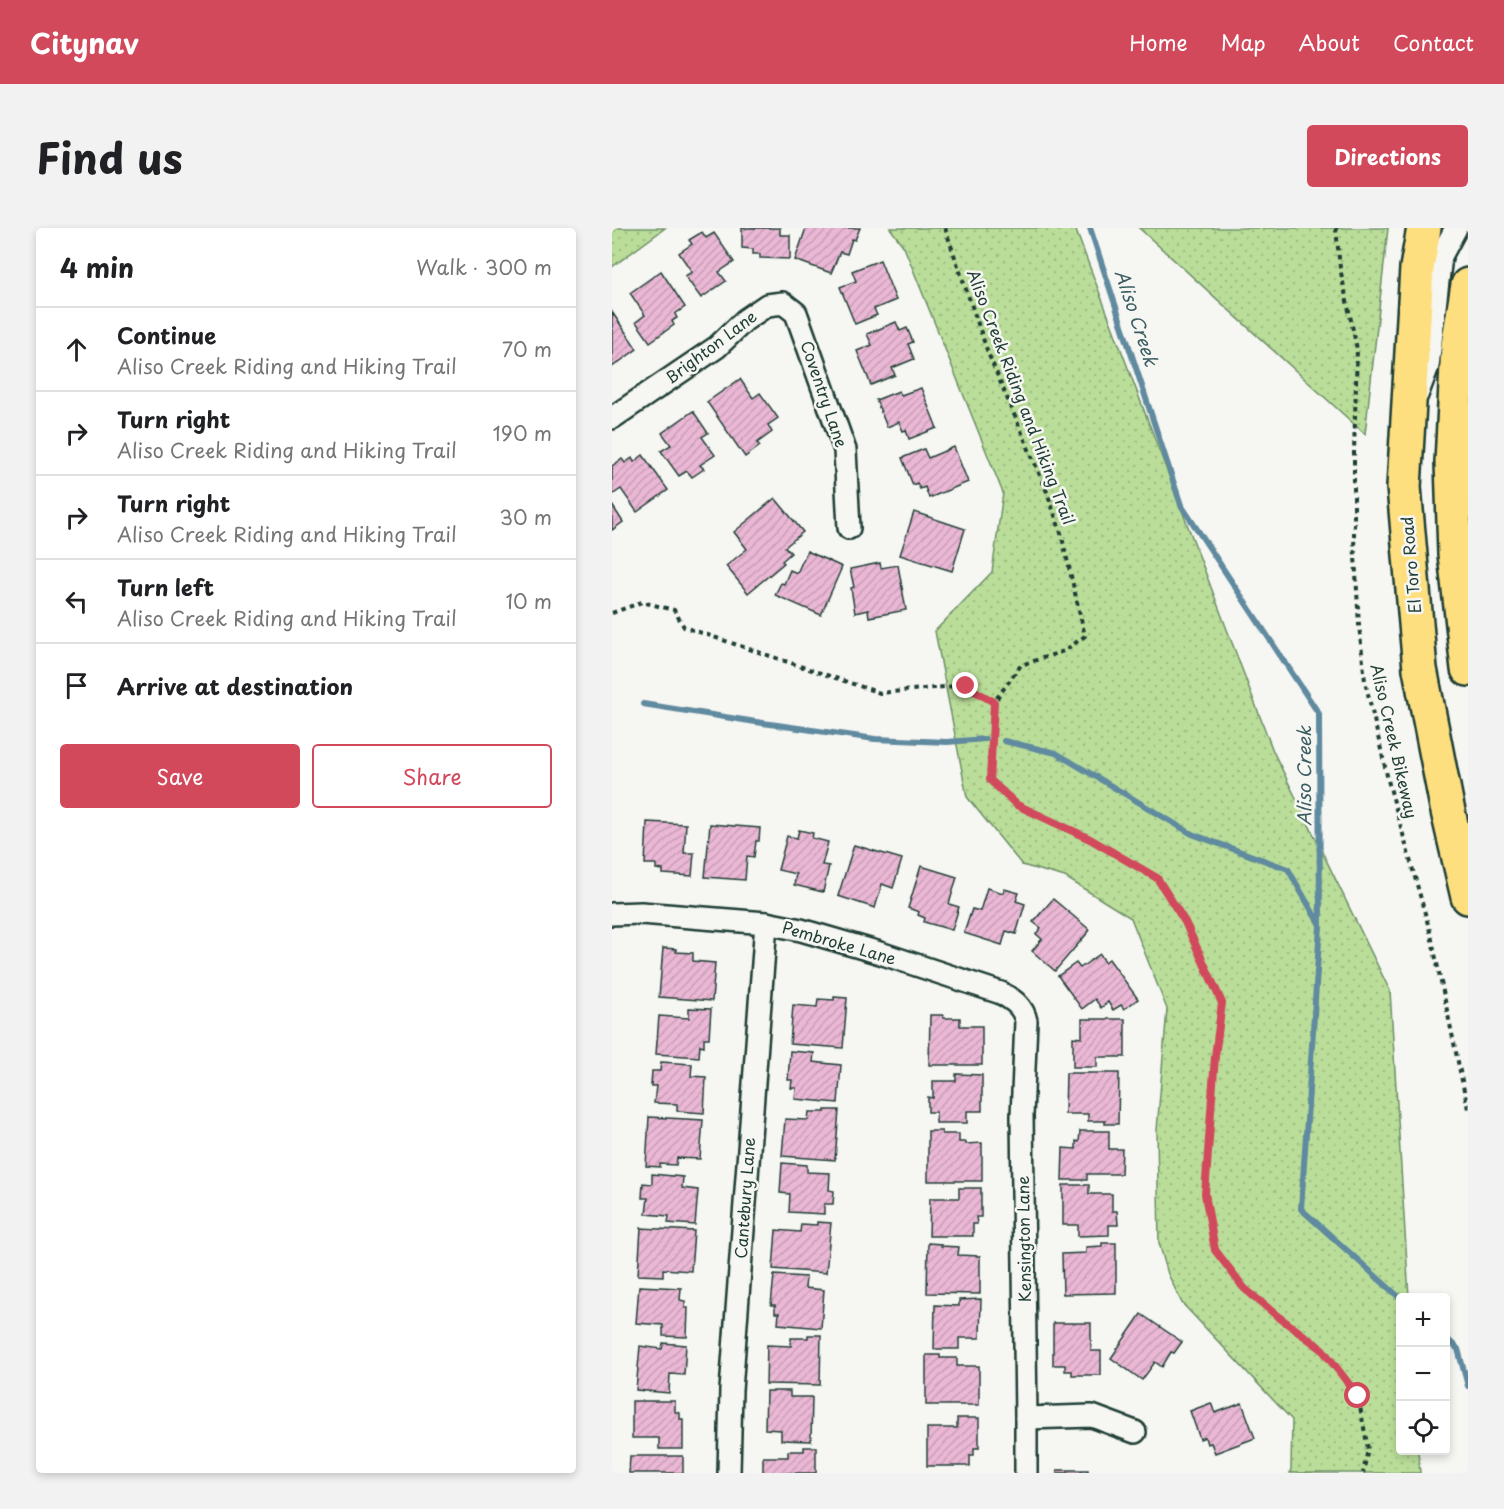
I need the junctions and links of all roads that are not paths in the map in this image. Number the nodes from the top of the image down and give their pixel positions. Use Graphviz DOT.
graph roads {
  1 [pos="1424,228"];
  2 [pos="1456,228"];
  3 [pos="1465,228"];
  4 [pos="1468,234"];
  5 [pos="1468,285"];
  6 [pos="783,303"];
  7 [pos="1408,416"];
  8 [pos="612,418"];
  9 [pos="849,528"];
  10 [pos="1468,669"];
  11 [pos="1468,897"];
  12 [pos="612,914"];
  13 [pos="766,923"];
  14 [pos="1020,1006"];
  15 [pos="1026,1418"];
  16 [pos="1135,1432"];
  17 [pos="729,1473"];
  18 [pos="1026,1473"];
  1 -- 7 [label="main road, El Toro Road"];
  2 -- 7 [label="street"];
  3 -- 4 [label="street"];
  5 -- 10 [label="main road"];
  6 -- 8 [label="street, Brighton Lane"];
  6 -- 9 [label="street, Coventry Lane"];
  7 -- 11 [label="main road, El Toro Road"];
  12 -- 13 [label="street, Pembroke Lane"];
  13 -- 14 [label="street, Pembroke Lane"];
  13 -- 17 [label="street, Cantebury Lane"];
  14 -- 15 [label="street, Kensington Lane"];
  15 -- 16 [label="street"];
  15 -- 18 [label="street, Kensington Lane"];
}
